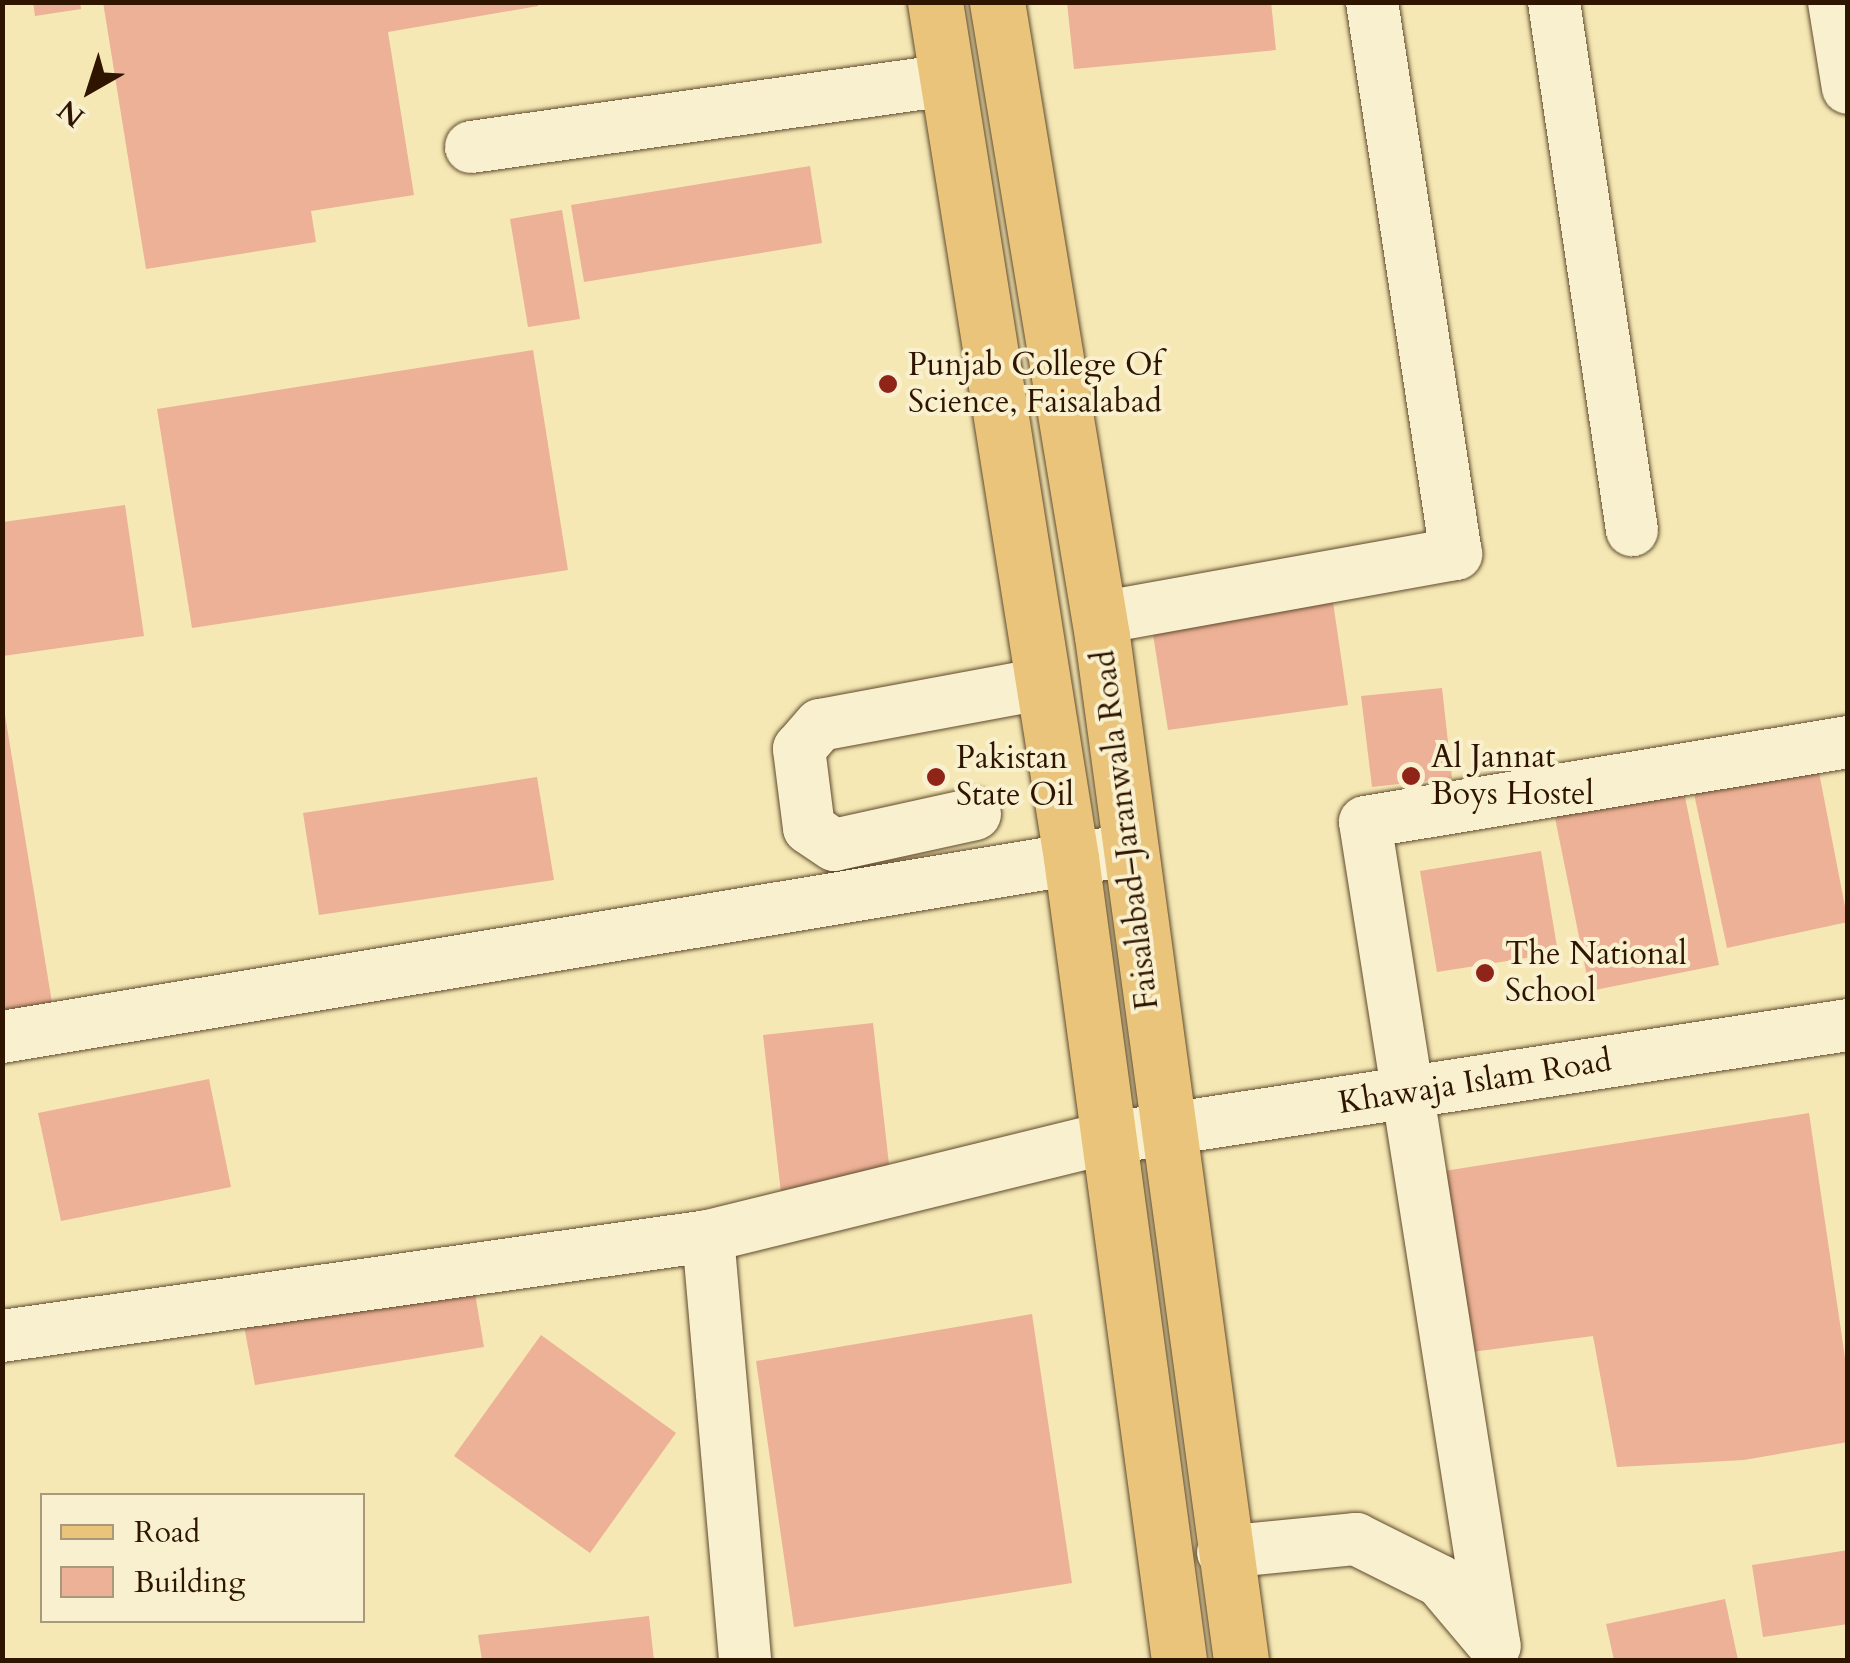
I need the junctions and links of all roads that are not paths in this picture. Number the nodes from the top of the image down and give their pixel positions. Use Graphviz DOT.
graph roads {
  1 [pos="935,2"];
  2 [pos="997,2"];
  3 [pos="1372,2"];
  4 [pos="1554,2"];
  5 [pos="1834,2"];
  6 [pos="947,80"];
  7 [pos="1848,88"];
  8 [pos="471,147"];
  9 [pos="1632,530"];
  10 [pos="1100,618"];
  11 [pos="1041,684"];
  12 [pos="1848,742"];
  13 [pos="975,814"];
  14 [pos="890,832"];
  15 [pos="1128,850"];
  16 [pos="1071,858"];
  17 [pos="896,888"];
  18 [pos="1848,1025"];
  19 [pos="2,1037"];
  20 [pos="1408,1092"];
  21 [pos="1163,1130"];
  22 [pos="1102,1139"];
  23 [pos="708,1236"];
  24 [pos="2,1336"];
  25 [pos="1223,1552"];
  26 [pos="1496,1651"];
  27 [pos="745,1660"];
  28 [pos="1178,1660"];
  29 [pos="1241,1660"];
  1 -- 6 [label="main road, Faisalabad–Jaranwala Road"];
  2 -- 10 [label="main road, Faisalabad–Jaranwala Road"];
  3 -- 10 [label="street"];
  4 -- 9 [label="street"];
  5 -- 7 [label="street"];
  6 -- 8 [label="street"];
  6 -- 11 [label="main road, Faisalabad–Jaranwala Road"];
  10 -- 15 [label="main road, Faisalabad–Jaranwala Road"];
  11 -- 14 [label="street"];
  11 -- 16 [label="main road, Faisalabad–Jaranwala Road"];
  12 -- 20 [label="street"];
  13 -- 14 [label="street"];
  14 -- 17 [label="street"];
  15 -- 16 [label="street"];
  15 -- 21 [label="main road, Faisalabad–Jaranwala Road"];
  16 -- 17 [label="street"];
  16 -- 22 [label="main road, Faisalabad–Jaranwala Road"];
  17 -- 19 [label="street"];
  18 -- 20 [label="street, Khawaja Islam Road"];
  20 -- 21 [label="street, Khawaja Islam Road"];
  20 -- 26 [label="street"];
  21 -- 22 [label="street, Khawaja Islam Road"];
  21 -- 25 [label="main road, Faisalabad–Jaranwala Road"];
  22 -- 23 [label="street, Khawaja Islam Road"];
  22 -- 28 [label="main road, Faisalabad–Jaranwala Road"];
  23 -- 24 [label="street, Khawaja Islam Road"];
  23 -- 27 [label="street"];
  25 -- 26 [label="street"];
  25 -- 29 [label="main road, Faisalabad–Jaranwala Road"];
}
